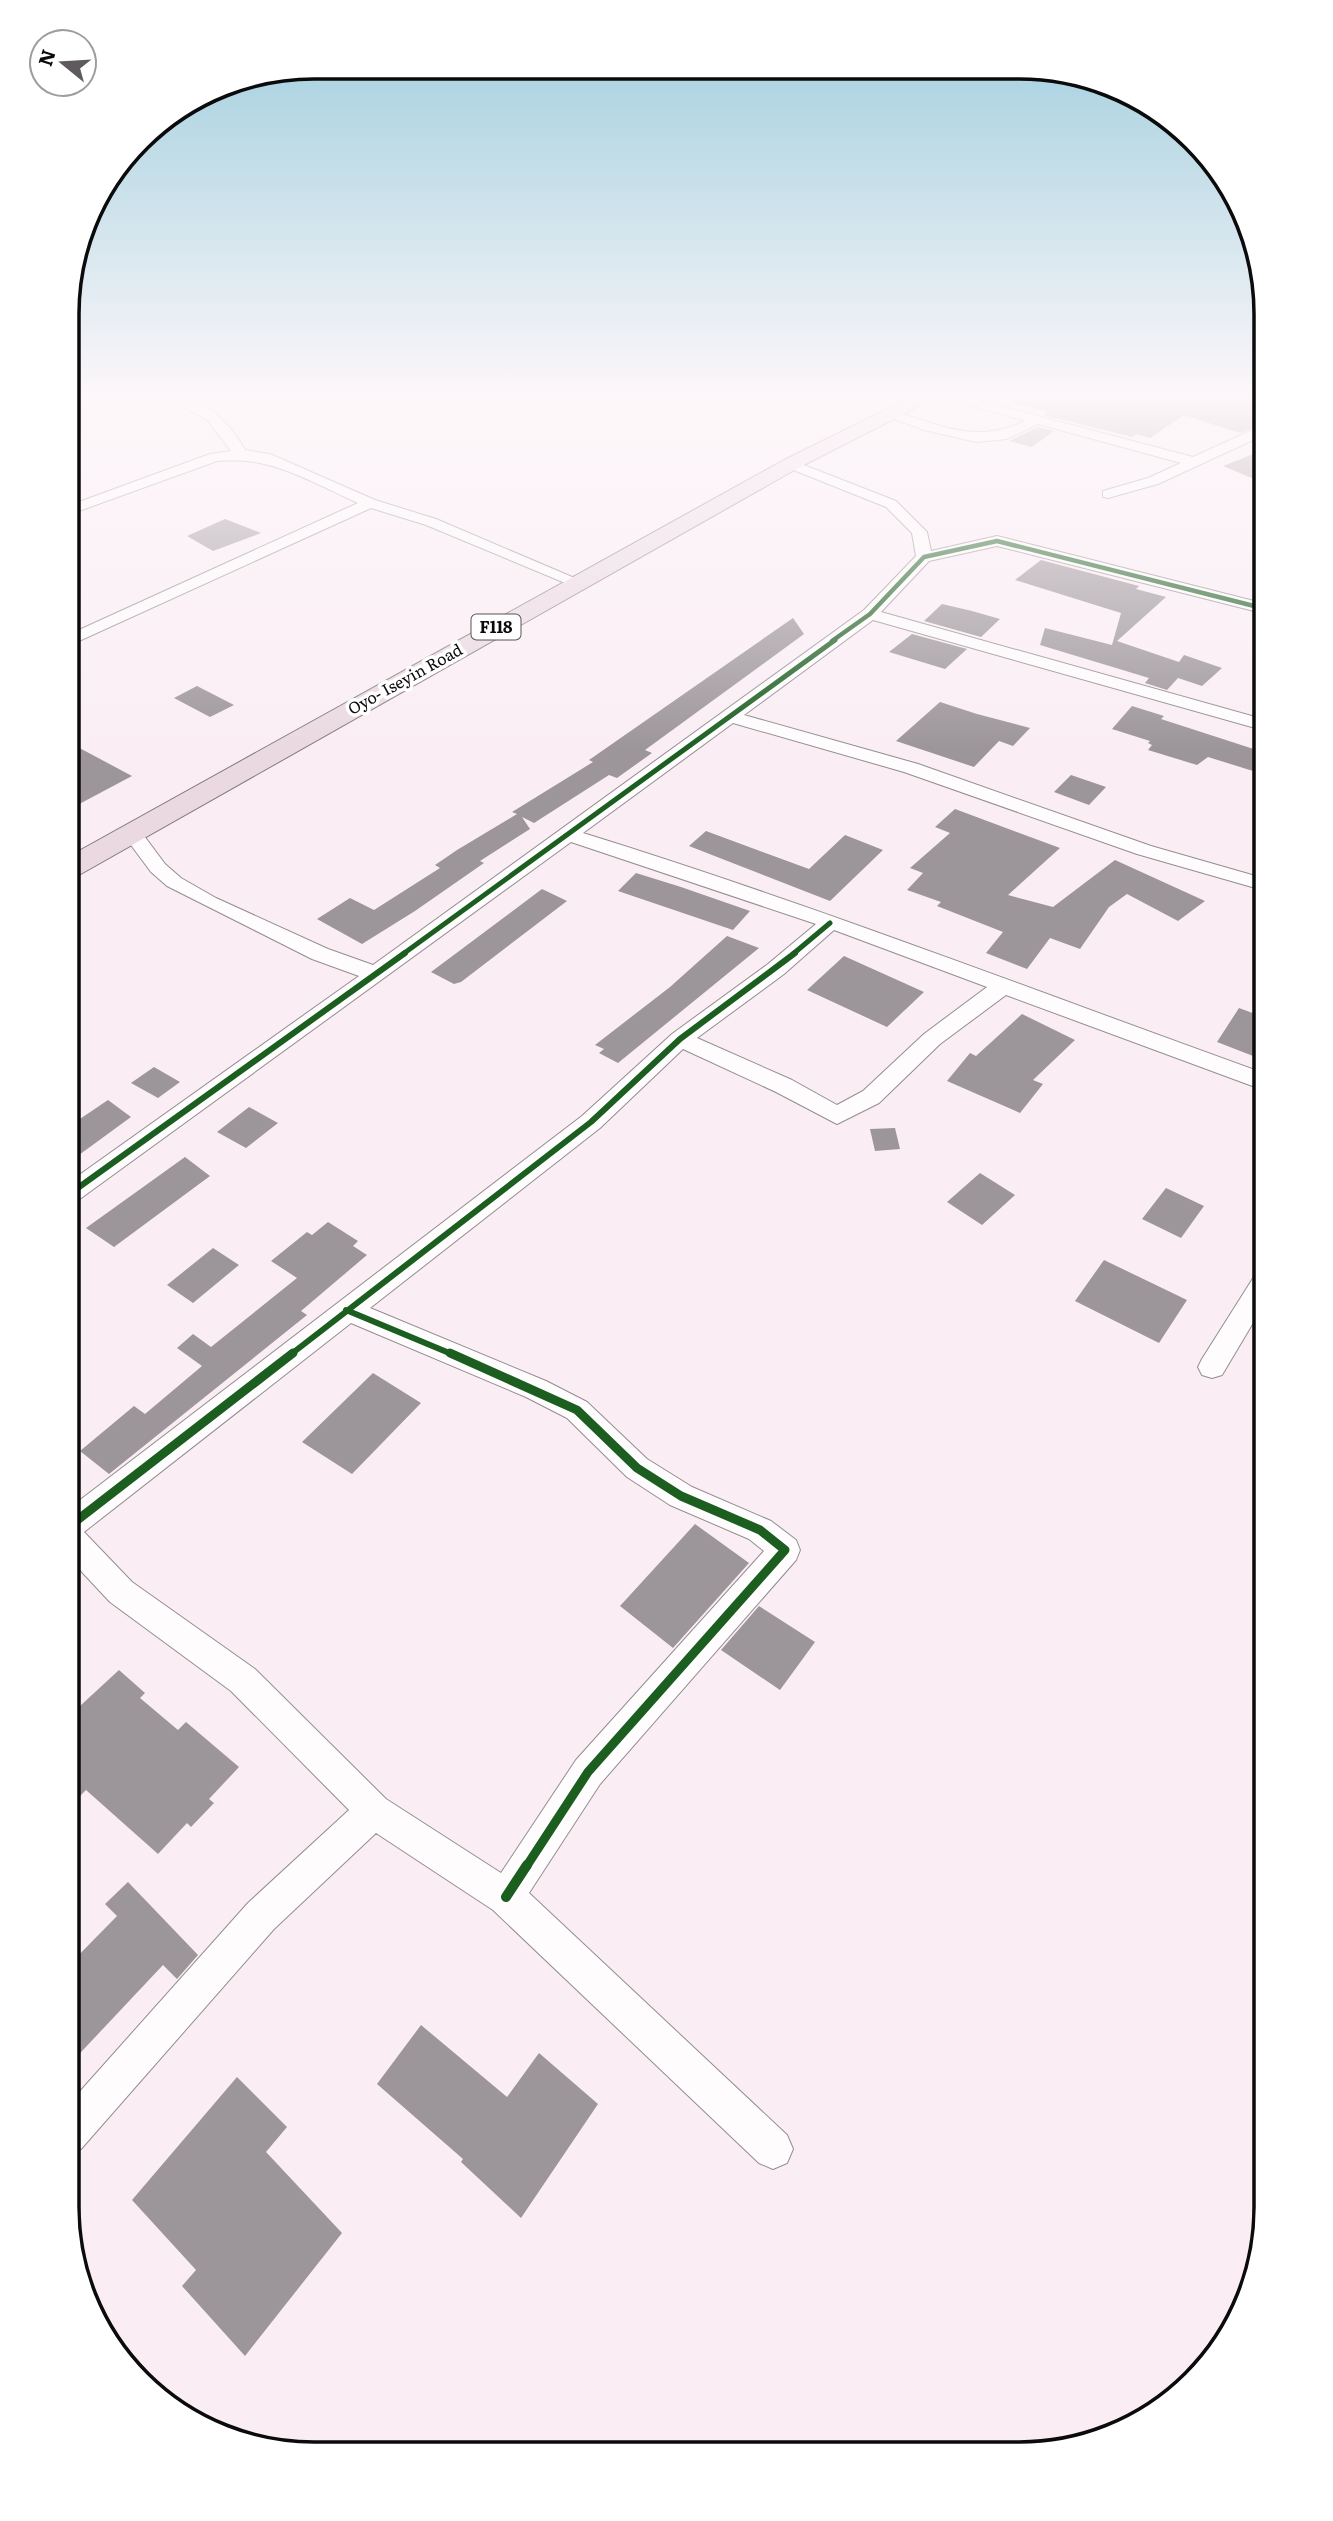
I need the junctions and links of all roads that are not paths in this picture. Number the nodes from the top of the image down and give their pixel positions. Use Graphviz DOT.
graph roads {
  1 [pos="347,514"];
  2 [pos="404,514"];
  3 [pos="701,514"];
  4 [pos="901,514"];
  5 [pos="923,557"];
  6 [pos="576,582"];
  7 [pos="1254,606"];
  8 [pos="870,614"];
  9 [pos="79,635"];
  10 [pos="730,716"];
  11 [pos="1254,723"];
  12 [pos="132,833"];
  13 [pos="566,834"];
  14 [pos="79,863"];
  15 [pos="1254,881"];
  16 [pos="830,923"];
  17 [pos="376,974"];
  18 [pos="1006,984"];
  19 [pos="680,1039"];
  20 [pos="1254,1078"];
  21 [pos="79,1187"];
  22 [pos="1254,1299"];
  23 [pos="346,1310"];
  24 [pos="1212,1367"];
  25 [pos="79,1519"];
  26 [pos="79,1548"];
  27 [pos="374,1811"];
  28 [pos="506,1897"];
  29 [pos="79,2120"];
  30 [pos="773,2149"];
  1 -- 9 [label="street"];
  2 -- 6 [label="street"];
  3 -- 6 [label="main road, Oyo- Iseyin Road / F118"];
  4 -- 5 [label="street"];
  5 -- 7 [label="street"];
  5 -- 8 [label="street"];
  6 -- 12 [label="main road, Oyo- Iseyin Road / F118"];
  8 -- 10 [label="street"];
  8 -- 11 [label="street"];
  10 -- 13 [label="street"];
  10 -- 15 [label="street"];
  12 -- 14 [label="main road, Oyo- Iseyin Road / F118"];
  12 -- 17 [label="street"];
  13 -- 16 [label="street"];
  13 -- 17 [label="street"];
  16 -- 18 [label="street"];
  16 -- 19 [label="street"];
  17 -- 21 [label="street"];
  18 -- 19 [label="street"];
  18 -- 20 [label="street"];
  19 -- 23 [label="street"];
  22 -- 24 [label="street"];
  23 -- 25 [label="street"];
  23 -- 28 [label="street"];
  26 -- 27 [label="street"];
  27 -- 28 [label="street"];
  27 -- 29 [label="street"];
  28 -- 30 [label="street"];
}
